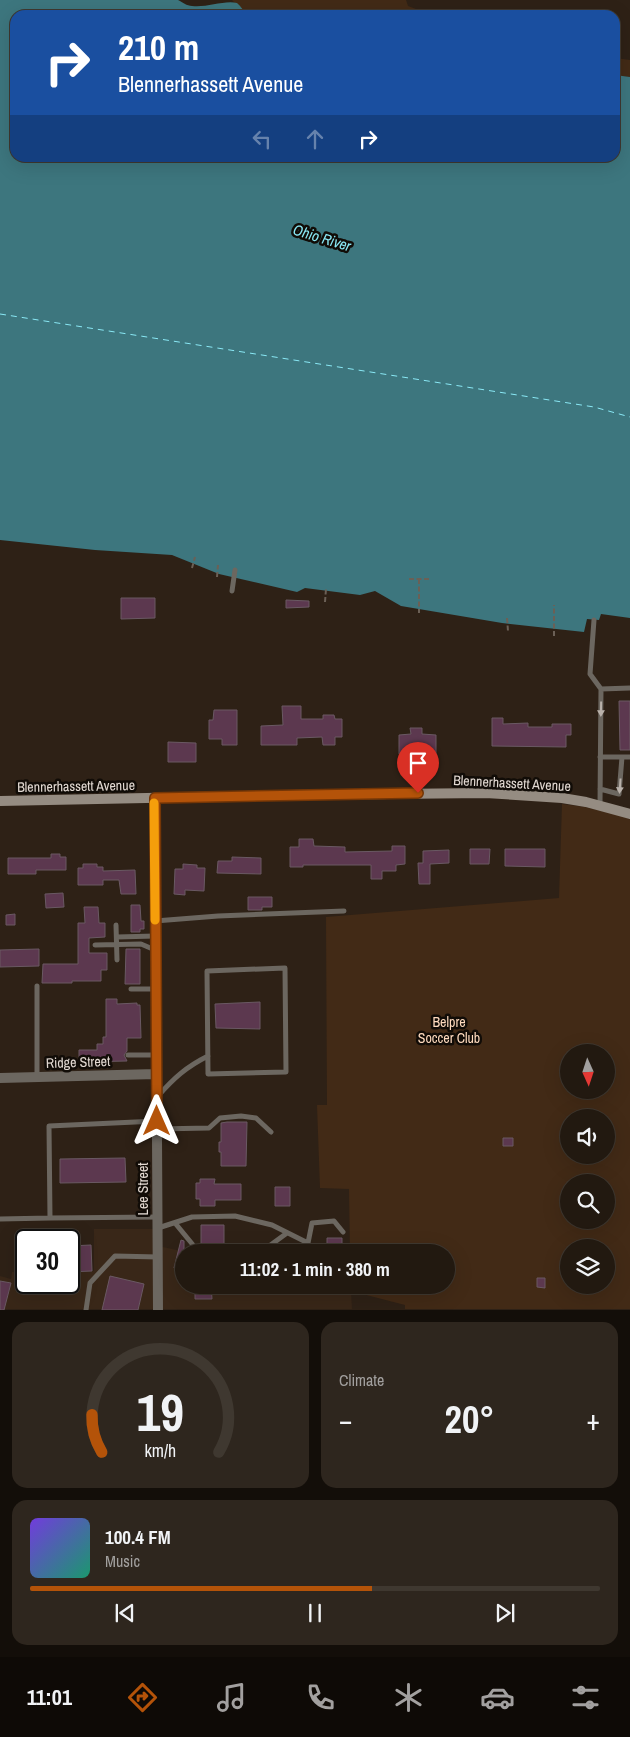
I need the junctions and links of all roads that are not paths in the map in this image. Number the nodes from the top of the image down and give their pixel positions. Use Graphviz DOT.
graph roads {
  1 [pos="235,570"];
  2 [pos="232,591"];
  3 [pos="594,620"];
  4 [pos="601,688"];
  5 [pos="630,688"];
  6 [pos="600,757"];
  7 [pos="622,757"];
  8 [pos="630,757"];
  9 [pos="600,789"];
  10 [pos="155,798"];
  11 [pos="0,801"];
  12 [pos="600,806"];
  13 [pos="630,814"];
  14 [pos="344,911"];
  15 [pos="155,921"];
  16 [pos="116,924"];
  17 [pos="155,936"];
  18 [pos="117,937"];
  19 [pos="117,944"];
  20 [pos="95,945"];
  21 [pos="155,950"];
  22 [pos="117,960"];
  23 [pos="36,986"];
  24 [pos="131,988"];
  25 [pos="155,989"];
  26 [pos="128,1055"];
  27 [pos="156,1055"];
  28 [pos="208,1056"];
  29 [pos="156,1074"];
  30 [pos="37,1077"];
  31 [pos="0,1078"];
  32 [pos="156,1098"];
  33 [pos="157,1125"];
  34 [pos="271,1132"];
  35 [pos="157,1217"];
  36 [pos="50,1218"];
  37 [pos="0,1219"];
  38 [pos="175,1223"];
  39 [pos="158,1229"];
  40 [pos="343,1232"];
  41 [pos="287,1233"];
  42 [pos="308,1243"];
  43 [pos="192,1244"];
  44 [pos="273,1244"];
  45 [pos="158,1257"];
  46 [pos="86,1310"];
  47 [pos="158,1310"];
  1 -- 2 [label="lane"];
  3 -- 4 [label="lane"];
  4 -- 5 [label="lane"];
  4 -- 6 [label="lane, one-way"];
  6 -- 7 [label="lane"];
  6 -- 9 [label="lane"];
  7 -- 8 [label="lane"];
  7 -- 9 [label="lane, one-way"];
  9 -- 12 [label="lane"];
  10 -- 11 [label="street, Blennerhassett Avenue"];
  10 -- 12 [label="street, Blennerhassett Avenue"];
  10 -- 15 [label="street, Lee Street"];
  12 -- 13 [label="street, Blennerhassett Avenue"];
  14 -- 15 [label="lane"];
  15 -- 17 [label="street, Lee Street"];
  16 -- 18 [label="lane"];
  17 -- 18 [label="lane"];
  17 -- 21 [label="street, Lee Street"];
  18 -- 19 [label="lane"];
  19 -- 20 [label="lane"];
  19 -- 21 [label="lane"];
  19 -- 22 [label="lane"];
  21 -- 25 [label="street, Lee Street"];
  23 -- 30 [label="lane"];
  24 -- 25 [label="lane"];
  25 -- 27 [label="street, Lee Street"];
  26 -- 27 [label="lane"];
  27 -- 29 [label="street, Lee Street"];
  28 -- 28 [label="lane"];
  28 -- 32 [label="lane"];
  29 -- 30 [label="street, Ridge Street"];
  29 -- 32 [label="street, Lee Street"];
  30 -- 31 [label="street, Ridge Street"];
  32 -- 33 [label="street, Lee Street"];
  33 -- 34 [label="lane"];
  33 -- 35 [label="street, Lee Street"];
  33 -- 36 [label="lane"];
  35 -- 36 [label="lane"];
  35 -- 39 [label="street, Lee Street"];
  36 -- 37 [label="lane"];
  38 -- 39 [label="lane"];
  38 -- 41 [label="lane"];
  38 -- 43 [label="lane"];
  39 -- 45 [label="street, Lee Street"];
  40 -- 42 [label="lane"];
  41 -- 42 [label="lane"];
  41 -- 44 [label="lane"];
  45 -- 46 [label="lane"];
  45 -- 47 [label="street, Lee Street"];
}
